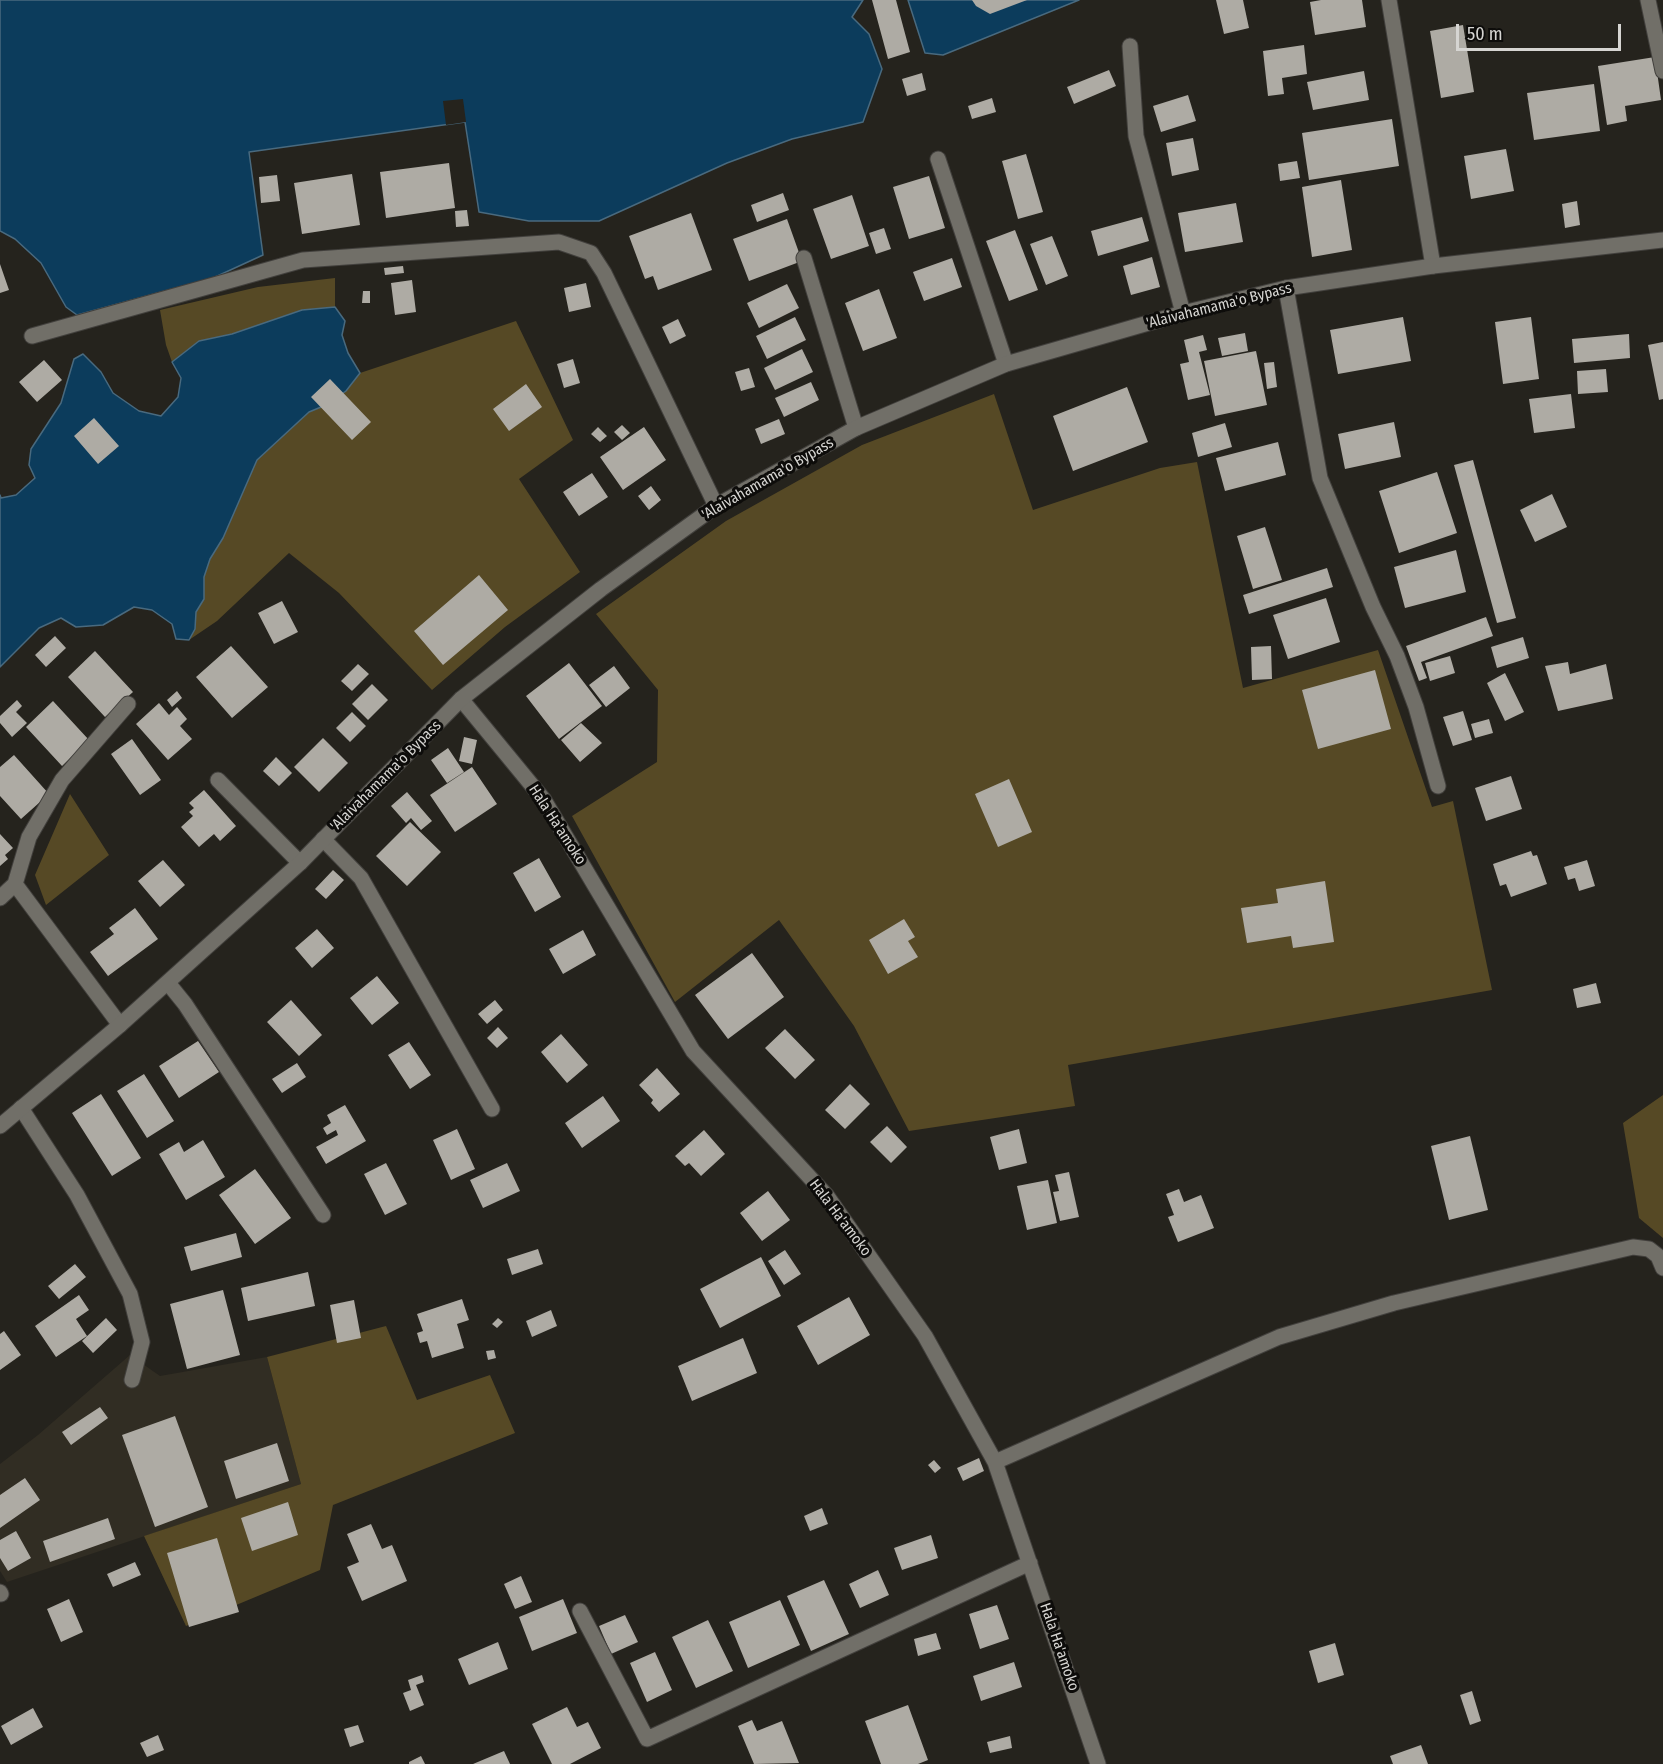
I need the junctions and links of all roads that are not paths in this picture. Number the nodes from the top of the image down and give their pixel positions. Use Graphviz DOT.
graph roads {
  1 [pos="1389,0"];
  2 [pos="1647,0"];
  3 [pos="1130,46"];
  4 [pos="1663,71"];
  5 [pos="938,159"];
  6 [pos="1663,240"];
  7 [pos="804,258"];
  8 [pos="1432,266"];
  9 [pos="1286,288"];
  10 [pos="1183,313"];
  11 [pos="32,336"];
  12 [pos="1006,364"];
  13 [pos="856,428"];
  14 [pos="716,506"];
  15 [pos="461,699"];
  16 [pos="128,704"];
  17 [pos="218,780"];
  18 [pos="1438,786"];
  19 [pos="323,839"];
  20 [pos="300,863"];
  21 [pos="15,884"];
  22 [pos="0,898"];
  23 [pos="168,983"];
  24 [pos="120,1025"];
  25 [pos="21,1108"];
  26 [pos="492,1109"];
  27 [pos="0,1126"];
  28 [pos="323,1215"];
  29 [pos="1663,1268"];
  30 [pos="132,1380"];
  31 [pos="995,1462"];
  32 [pos="1030,1563"];
  33 [pos="580,1611"];
  34 [pos="1098,1764"];
  1 -- 8 [label="street"];
  2 -- 4 [label="street"];
  3 -- 10 [label="street"];
  5 -- 12 [label="street"];
  6 -- 8 [label="street, 'Alaivahamama'o Bypass"];
  7 -- 13 [label="street"];
  8 -- 9 [label="street, 'Alaivahamama'o Bypass"];
  9 -- 10 [label="street, 'Alaivahamama'o Bypass"];
  9 -- 18 [label="street"];
  10 -- 12 [label="street, 'Alaivahamama'o Bypass"];
  11 -- 14 [label="street"];
  12 -- 13 [label="street, 'Alaivahamama'o Bypass"];
  13 -- 14 [label="street, 'Alaivahamama'o Bypass"];
  14 -- 15 [label="street, 'Alaivahamama'o Bypass"];
  15 -- 19 [label="street, 'Alaivahamama'o Bypass"];
  15 -- 31 [label="street, Hala Ha'amoko"];
  16 -- 21 [label="street"];
  17 -- 20 [label="street"];
  19 -- 20 [label="street, 'Alaivahamama'o Bypass"];
  19 -- 26 [label="street"];
  20 -- 23 [label="street, 'Alaivahamama'o Bypass"];
  21 -- 22 [label="street"];
  21 -- 24 [label="street"];
  23 -- 24 [label="street, 'Alaivahamama'o Bypass"];
  23 -- 28 [label="street"];
  24 -- 25 [label="street, 'Alaivahamama'o Bypass"];
  25 -- 27 [label="street, 'Alaivahamama'o Bypass"];
  25 -- 30 [label="street"];
  29 -- 31 [label="street"];
  31 -- 32 [label="street, Hala Ha'amoko"];
  32 -- 33 [label="street"];
  32 -- 34 [label="street, Hala Ha'amoko"];
}
